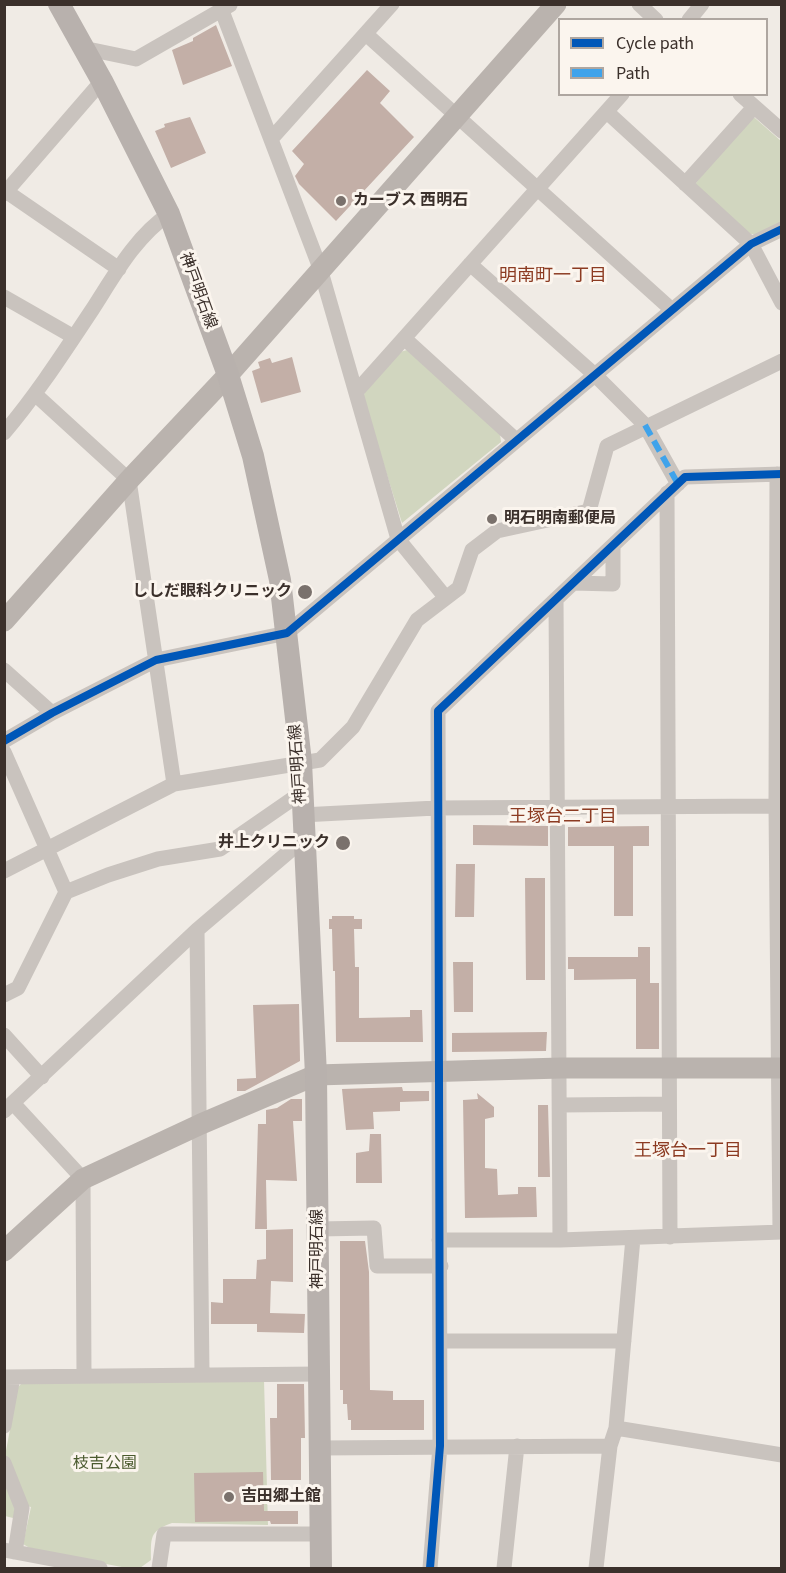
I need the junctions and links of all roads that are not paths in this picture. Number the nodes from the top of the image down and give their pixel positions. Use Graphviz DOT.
graph roads {
  1 [pos="59,4"];
  2 [pos="392,4"];
  3 [pos="556,4"];
  4 [pos="639,4"];
  5 [pos="702,4"];
  6 [pos="226,8"];
  7 [pos="654,18"];
  8 [pos="691,18"];
  9 [pos="367,35"];
  10 [pos="83,48"];
  11 [pos="102,81"];
  12 [pos="620,96"];
  13 [pos="742,96"];
  14 [pos="754,107"];
  15 [pos="607,112"];
  16 [pos="456,116"];
  17 [pos="782,131"];
  18 [pos="272,138"];
  19 [pos="685,184"];
  20 [pos="539,189"];
  21 [pos="5,192"];
  22 [pos="169,214"];
  23 [pos="782,229"];
  24 [pos="751,244"];
  25 [pos="470,264"];
  26 [pos="119,268"];
  27 [pos="320,268"];
  28 [pos="4,297"];
  29 [pos="782,303"];
  30 [pos="672,310"];
  31 [pos="74,337"];
  32 [pos="404,338"];
  33 [pos="782,362"];
  34 [pos="228,375"];
  35 [pos="595,375"];
  36 [pos="356,392"];
  37 [pos="36,395"];
  38 [pos="645,425"];
  39 [pos="4,433"];
  40 [pos="516,440"];
  41 [pos="779,474"];
  42 [pos="129,480"];
  43 [pos="672,489"];
  44 [pos="398,539"];
  45 [pos="613,546"];
  46 [pos="573,583"];
  47 [pos="446,598"];
  48 [pos="556,599"];
  49 [pos="4,621"];
  50 [pos="287,633"];
  51 [pos="156,660"];
  52 [pos="4,670"];
  53 [pos="779,689"];
  54 [pos="52,712"];
  55 [pos="4,741"];
  56 [pos="4,752"];
  57 [pos="302,762"];
  58 [pos="174,784"];
  59 [pos="302,804"];
  60 [pos="667,805"];
  61 [pos="556,806"];
  62 [pos="776,806"];
  63 [pos="436,808"];
  64 [pos="305,838"];
  65 [pos="47,849"];
  66 [pos="4,871"];
  67 [pos="66,892"];
  68 [pos="780,927"];
  69 [pos="197,930"];
  70 [pos="4,995"];
  71 [pos="4,1035"];
  72 [pos="561,1068"];
  73 [pos="668,1068"];
  74 [pos="780,1068"];
  75 [pos="437,1071"];
  76 [pos="316,1075"];
  77 [pos="42,1077"];
  78 [pos="668,1104"];
  79 [pos="561,1105"];
  80 [pos="9,1107"];
  81 [pos="201,1124"];
  82 [pos="83,1179"];
  83 [pos="318,1229"];
  84 [pos="781,1232"];
  85 [pos="670,1237"];
  86 [pos="633,1238"];
  87 [pos="439,1240"];
  88 [pos="560,1240"];
  89 [pos="4,1251"];
  90 [pos="441,1266"];
  91 [pos="440,1341"];
  92 [pos="624,1341"];
  93 [pos="202,1373"];
  94 [pos="319,1374"];
  95 [pos="84,1375"];
  96 [pos="9,1377"];
  97 [pos="4,1426"];
  98 [pos="616,1428"];
  99 [pos="440,1446"];
  100 [pos="517,1446"];
  101 [pos="610,1446"];
  102 [pos="320,1448"];
  103 [pos="782,1455"];
  104 [pos="4,1463"];
  105 [pos="321,1534"];
  106 [pos="10,1551"];
  107 [pos="100,1569"];
  108 [pos="159,1569"];
  109 [pos="321,1569"];
  110 [pos="430,1569"];
  111 [pos="504,1569"];
  112 [pos="596,1569"];
  1 -- 10 [label="main road, 神戸明石線"];
  2 -- 9 [label="street"];
  3 -- 16 [label="street"];
  4 -- 7 [label="street"];
  5 -- 8 [label="street"];
  6 -- 10 [label="street"];
  6 -- 18 [label="street"];
  9 -- 16 [label="street"];
  9 -- 18 [label="street"];
  10 -- 11 [label="main road, 神戸明石線"];
  11 -- 21 [label="street"];
  11 -- 22 [label="main road, 神戸明石線"];
  12 -- 15 [label="street"];
  13 -- 14 [label="street"];
  14 -- 17 [label="street"];
  14 -- 19 [label="street"];
  15 -- 19 [label="street"];
  15 -- 20 [label="street"];
  16 -- 20 [label="street"];
  16 -- 27 [label="street"];
  18 -- 27 [label="street"];
  19 -- 24 [label="street"];
  20 -- 25 [label="street"];
  20 -- 30 [label="street"];
  21 -- 26 [label="street"];
  22 -- 26 [label="street"];
  22 -- 34 [label="main road, 神戸明石線"];
  23 -- 24 [label="street"];
  24 -- 29 [label="street"];
  24 -- 30 [label="street"];
  25 -- 32 [label="street"];
  25 -- 35 [label="street"];
  26 -- 31 [label="street"];
  27 -- 34 [label="street"];
  27 -- 36 [label="street"];
  28 -- 31 [label="street"];
  30 -- 35 [label="street"];
  31 -- 37 [label="street"];
  32 -- 36 [label="street"];
  32 -- 40 [label="street"];
  33 -- 38 [label="street"];
  34 -- 42 [label="street"];
  34 -- 50 [label="main road, 神戸明石線"];
  35 -- 38 [label="street"];
  35 -- 40 [label="street"];
  36 -- 44 [label="street"];
  37 -- 39 [label="street"];
  37 -- 42 [label="street"];
  38 -- 43 [label="street"];
  38 -- 47 [label="street"];
  40 -- 44 [label="street"];
  41 -- 43 [label="street"];
  41 -- 53 [label="street"];
  42 -- 49 [label="street"];
  42 -- 51 [label="street"];
  43 -- 45 [label="street"];
  43 -- 60 [label="street"];
  44 -- 47 [label="street"];
  44 -- 50 [label="street"];
  45 -- 46 [label="street"];
  45 -- 46 [label="street"];
  46 -- 48 [label="street"];
  47 -- 57 [label="street"];
  48 -- 61 [label="street"];
  48 -- 63 [label="street"];
  50 -- 51 [label="street"];
  50 -- 57 [label="main road, 神戸明石線"];
  51 -- 54 [label="street"];
  51 -- 58 [label="street"];
  52 -- 54 [label="street"];
  53 -- 62 [label="street"];
  54 -- 55 [label="street"];
  56 -- 65 [label="street"];
  57 -- 58 [label="street"];
  57 -- 59 [label="main road, 神戸明石線"];
  58 -- 65 [label="street"];
  59 -- 63 [label="street"];
  59 -- 64 [label="main road, 神戸明石線"];
  59 -- 67 [label="street"];
  60 -- 61 [label="street"];
  60 -- 62 [label="street"];
  60 -- 73 [label="street"];
  61 -- 63 [label="street"];
  61 -- 72 [label="street"];
  62 -- 68 [label="street"];
  63 -- 75 [label="street"];
  64 -- 69 [label="street"];
  64 -- 76 [label="main road, 神戸明石線"];
  65 -- 66 [label="street"];
  65 -- 67 [label="street"];
  67 -- 70 [label="street"];
  68 -- 74 [label="street"];
  69 -- 77 [label="street"];
  69 -- 81 [label="street"];
  71 -- 77 [label="street"];
  72 -- 73 [label="street"];
  72 -- 75 [label="street"];
  72 -- 79 [label="street"];
  73 -- 74 [label="street"];
  73 -- 78 [label="street"];
  74 -- 84 [label="street"];
  75 -- 76 [label="street"];
  75 -- 87 [label="street"];
  76 -- 81 [label="street"];
  76 -- 83 [label="main road, 神戸明石線"];
  77 -- 80 [label="street"];
  78 -- 79 [label="street"];
  78 -- 85 [label="street"];
  79 -- 88 [label="street"];
  80 -- 82 [label="street"];
  81 -- 82 [label="street"];
  81 -- 93 [label="street"];
  82 -- 89 [label="street"];
  82 -- 95 [label="street"];
  83 -- 90 [label="street"];
  83 -- 94 [label="main road, 神戸明石線"];
  84 -- 85 [label="street"];
  85 -- 86 [label="street"];
  86 -- 88 [label="street"];
  86 -- 92 [label="street"];
  87 -- 88 [label="street"];
  87 -- 90 [label="street"];
  90 -- 91 [label="street"];
  91 -- 92 [label="street"];
  91 -- 99 [label="street"];
  92 -- 98 [label="street"];
  93 -- 94 [label="street"];
  93 -- 95 [label="street"];
  94 -- 102 [label="main road, 神戸明石線"];
  95 -- 96 [label="street"];
  96 -- 97 [label="street"];
  98 -- 101 [label="street"];
  98 -- 103 [label="street"];
  99 -- 100 [label="street"];
  99 -- 102 [label="street"];
  99 -- 110 [label="street"];
  100 -- 101 [label="street"];
  100 -- 111 [label="street"];
  101 -- 112 [label="street"];
  102 -- 105 [label="main road, 神戸明石線"];
  104 -- 106 [label="street"];
  105 -- 108 [label="street"];
  105 -- 109 [label="main road, 神戸明石線"];
  106 -- 107 [label="street"];
}
